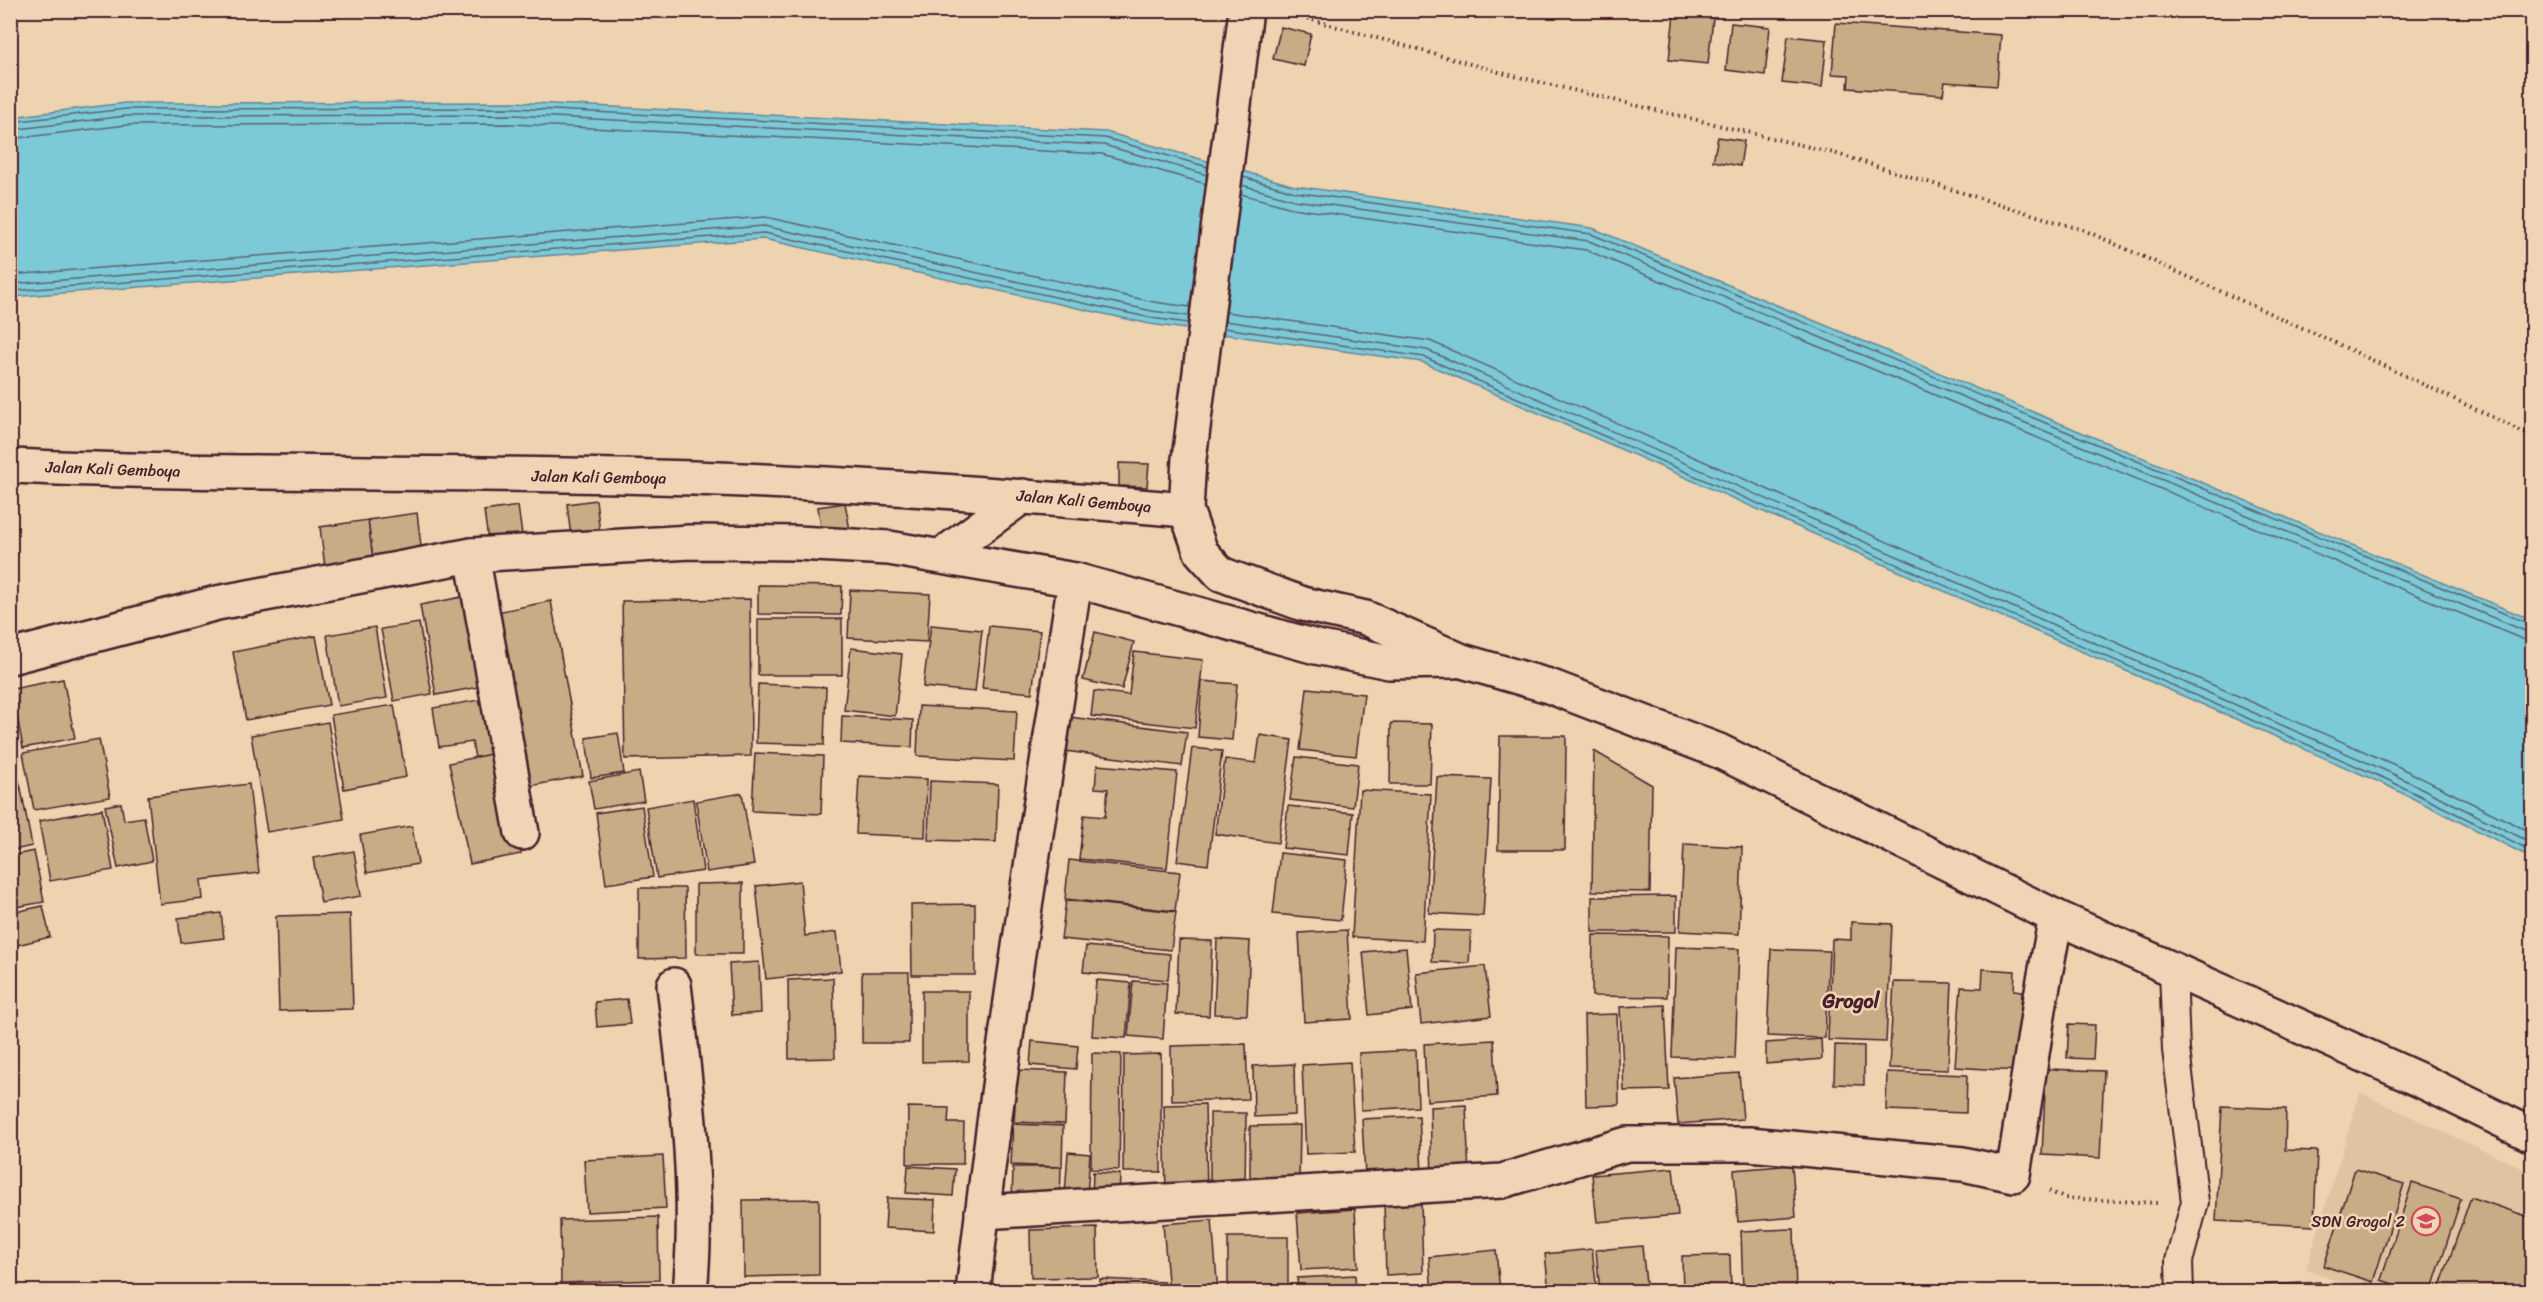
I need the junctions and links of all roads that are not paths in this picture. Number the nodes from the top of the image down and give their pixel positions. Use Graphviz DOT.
graph roads {
  1 [pos="1246,10"];
  2 [pos="10,466"];
  3 [pos="1023,496"];
  4 [pos="1186,510"];
  5 [pos="472,555"];
  6 [pos="941,556"];
  7 [pos="1075,580"];
  8 [pos="10,657"];
  9 [pos="1462,661"];
  10 [pos="522,833"];
  11 [pos="2056,917"];
  12 [pos="2173,969"];
  13 [pos="674,985"];
  14 [pos="2532,1134"];
  15 [pos="982,1212"];
  16 [pos="690,1292"];
  17 [pos="973,1292"];
  18 [pos="2180,1292"];
  1 -- 4 [label="street"];
  2 -- 3 [label="street, Jalan Kali Gemboya"];
  3 -- 4 [label="street, Jalan Kali Gemboya"];
  3 -- 6 [label="street"];
  4 -- 9 [label="street"];
  5 -- 6 [label="street"];
  5 -- 8 [label="street"];
  5 -- 10 [label="street"];
  6 -- 7 [label="street"];
  7 -- 9 [label="street"];
  7 -- 15 [label="street"];
  9 -- 11 [label="street"];
  11 -- 12 [label="street"];
  11 -- 15 [label="street"];
  12 -- 14 [label="street"];
  12 -- 18 [label="lane"];
  13 -- 16 [label="street"];
  15 -- 17 [label="street"];
}
